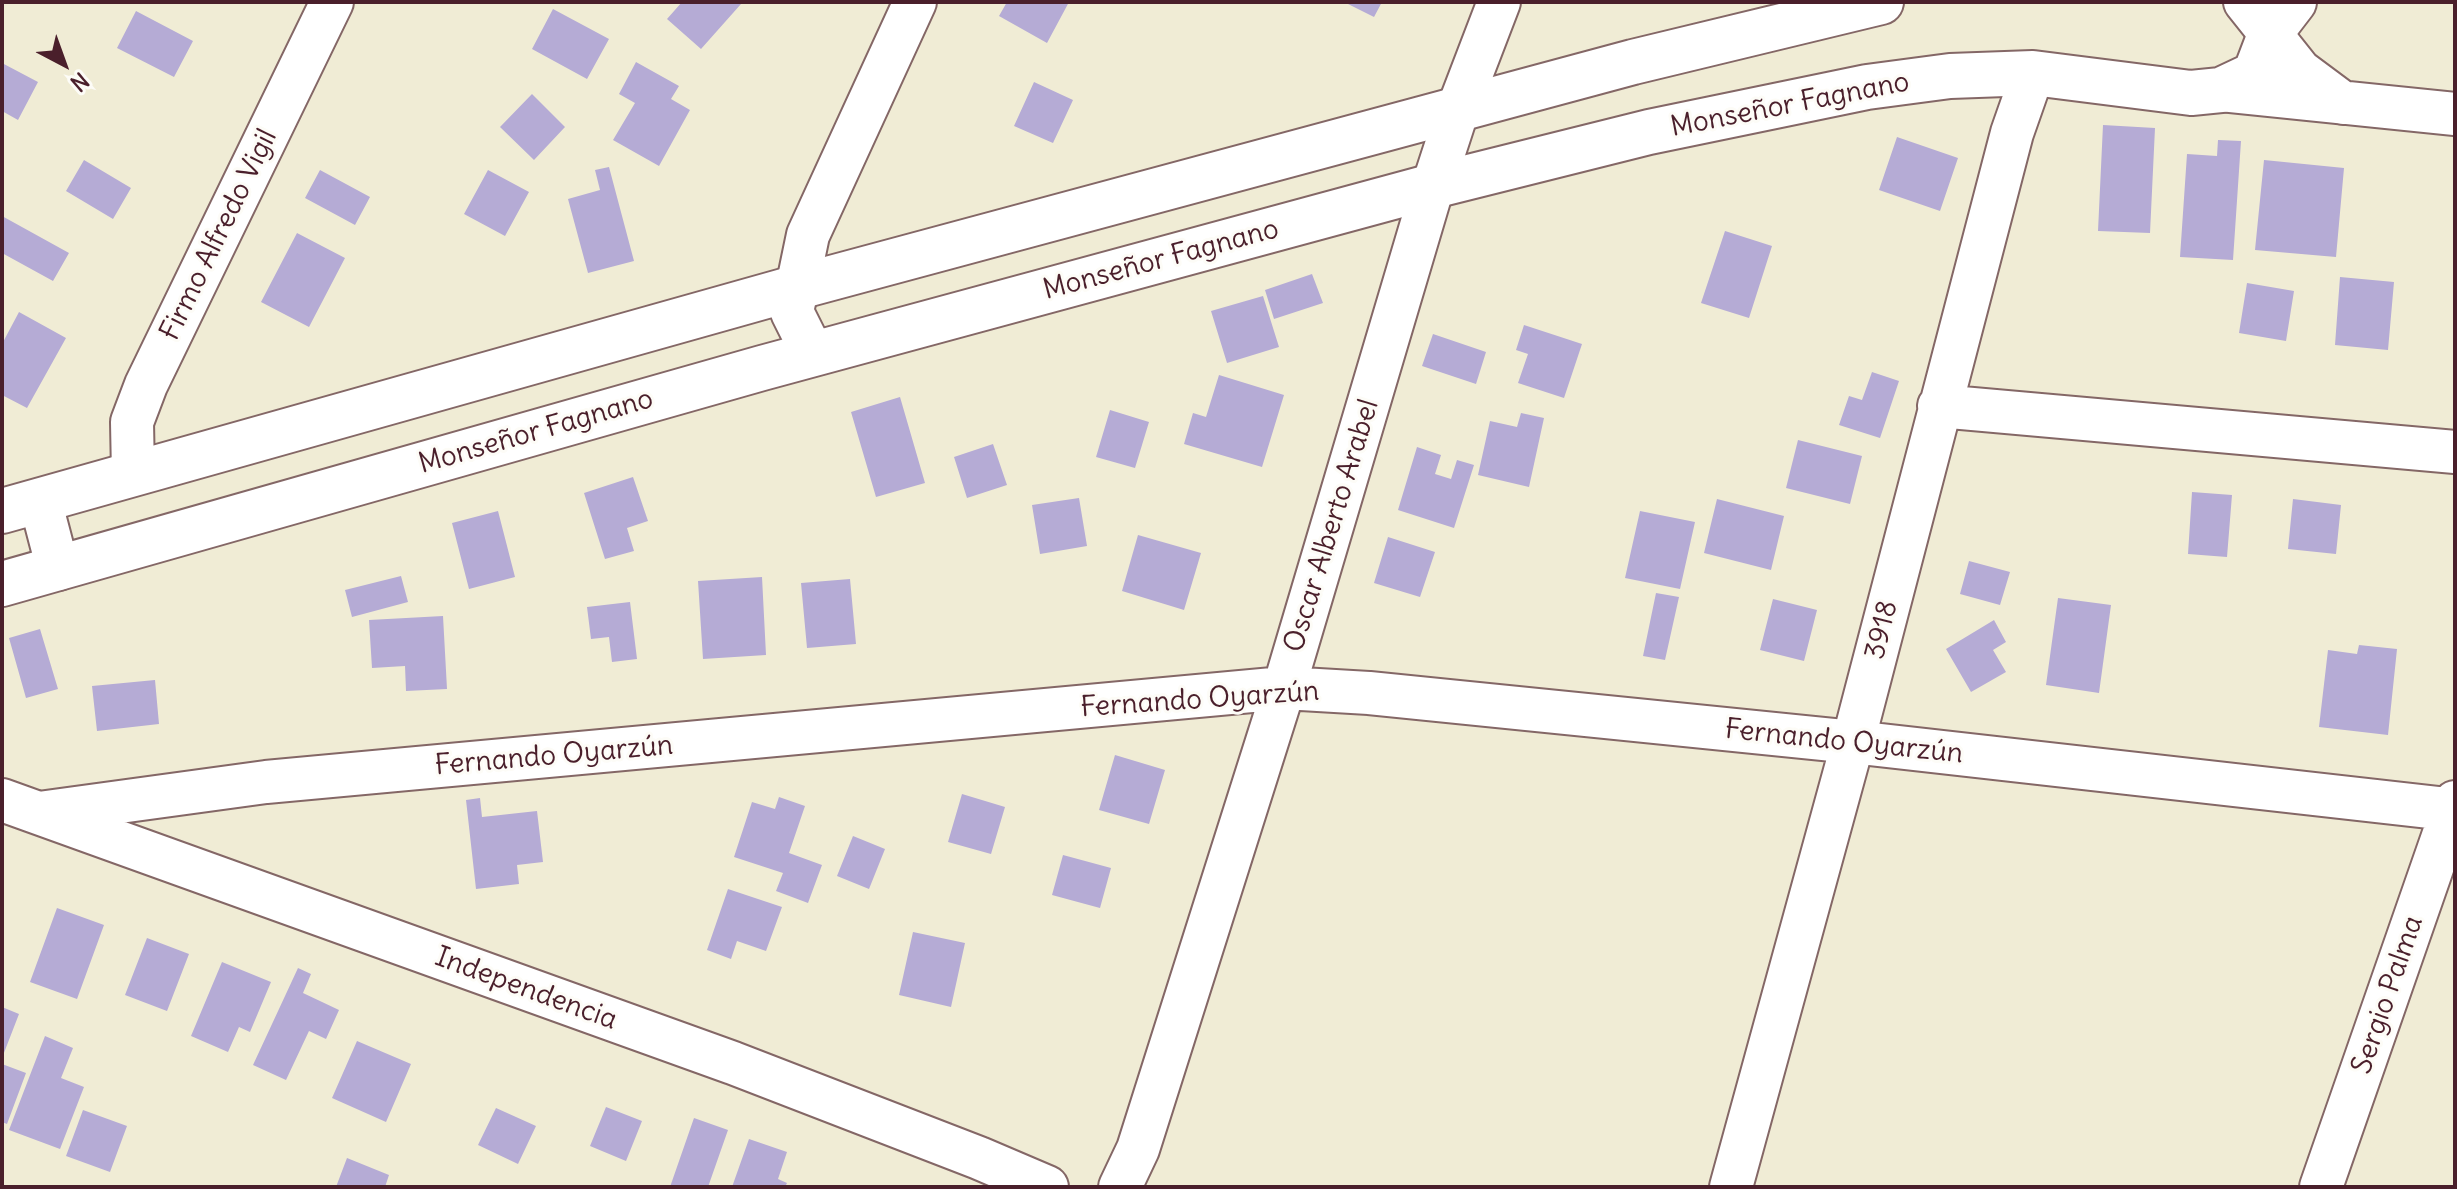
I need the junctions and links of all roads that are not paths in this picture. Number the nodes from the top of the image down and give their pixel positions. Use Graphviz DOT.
graph roads {
  1 [pos="332,2"];
  2 [pos="915,2"];
  3 [pos="1499,2"];
  4 [pos="1881,2"];
  5 [pos="2270,12"];
  6 [pos="2033,73"];
  7 [pos="2221,90"];
  8 [pos="2344,104"];
  9 [pos="1458,109"];
  10 [pos="2455,114"];
  11 [pos="1433,186"];
  12 [pos="798,287"];
  13 [pos="813,354"];
  14 [pos="1939,406"];
  15 [pos="2455,452"];
  16 [pos="133,474"];
  17 [pos="21,506"];
  18 [pos="58,569"];
  19 [pos="2,584"];
  20 [pos="1284,688"];
  21 [pos="1853,742"];
  22 [pos="21,806"];
  23 [pos="2454,807"];
  24 [pos="1047,1187"];
  25 [pos="1120,1187"];
  26 [pos="1731,1187"];
  27 [pos="2321,1187"];
  1 -- 16 [label="street, Firmo Alfredo Vigil"];
  2 -- 12 [label="street"];
  3 -- 9 [label="street, Oscar Alberto Arabel"];
  4 -- 9 [label="street"];
  5 -- 7 [label="street, Monseñor Fagnano"];
  5 -- 8 [label="street"];
  6 -- 7 [label="street, Monseñor Fagnano"];
  6 -- 11 [label="street, Monseñor Fagnano"];
  6 -- 14 [label="street, 3918"];
  7 -- 8 [label="street"];
  8 -- 10 [label="street"];
  9 -- 11 [label="street, Oscar Alberto Arabel"];
  9 -- 12 [label="street"];
  11 -- 13 [label="street, Monseñor Fagnano"];
  11 -- 20 [label="street, Oscar Alberto Arabel"];
  12 -- 13 [label="street"];
  12 -- 16 [label="street"];
  13 -- 18 [label="street, Monseñor Fagnano"];
  14 -- 15 [label="street"];
  14 -- 21 [label="street, 3918"];
  16 -- 17 [label="street"];
  17 -- 18 [label="street"];
  18 -- 19 [label="street, Monseñor Fagnano"];
  20 -- 21 [label="street, Fernando Oyarzún"];
  20 -- 22 [label="street, Fernando Oyarzún"];
  20 -- 25 [label="street, Oscar Alberto Arabel"];
  21 -- 23 [label="street, Fernando Oyarzún"];
  21 -- 26 [label="street, 3918"];
  22 -- 24 [label="street, Independencia"];
  23 -- 27 [label="street, Sergio Palma"];
}
